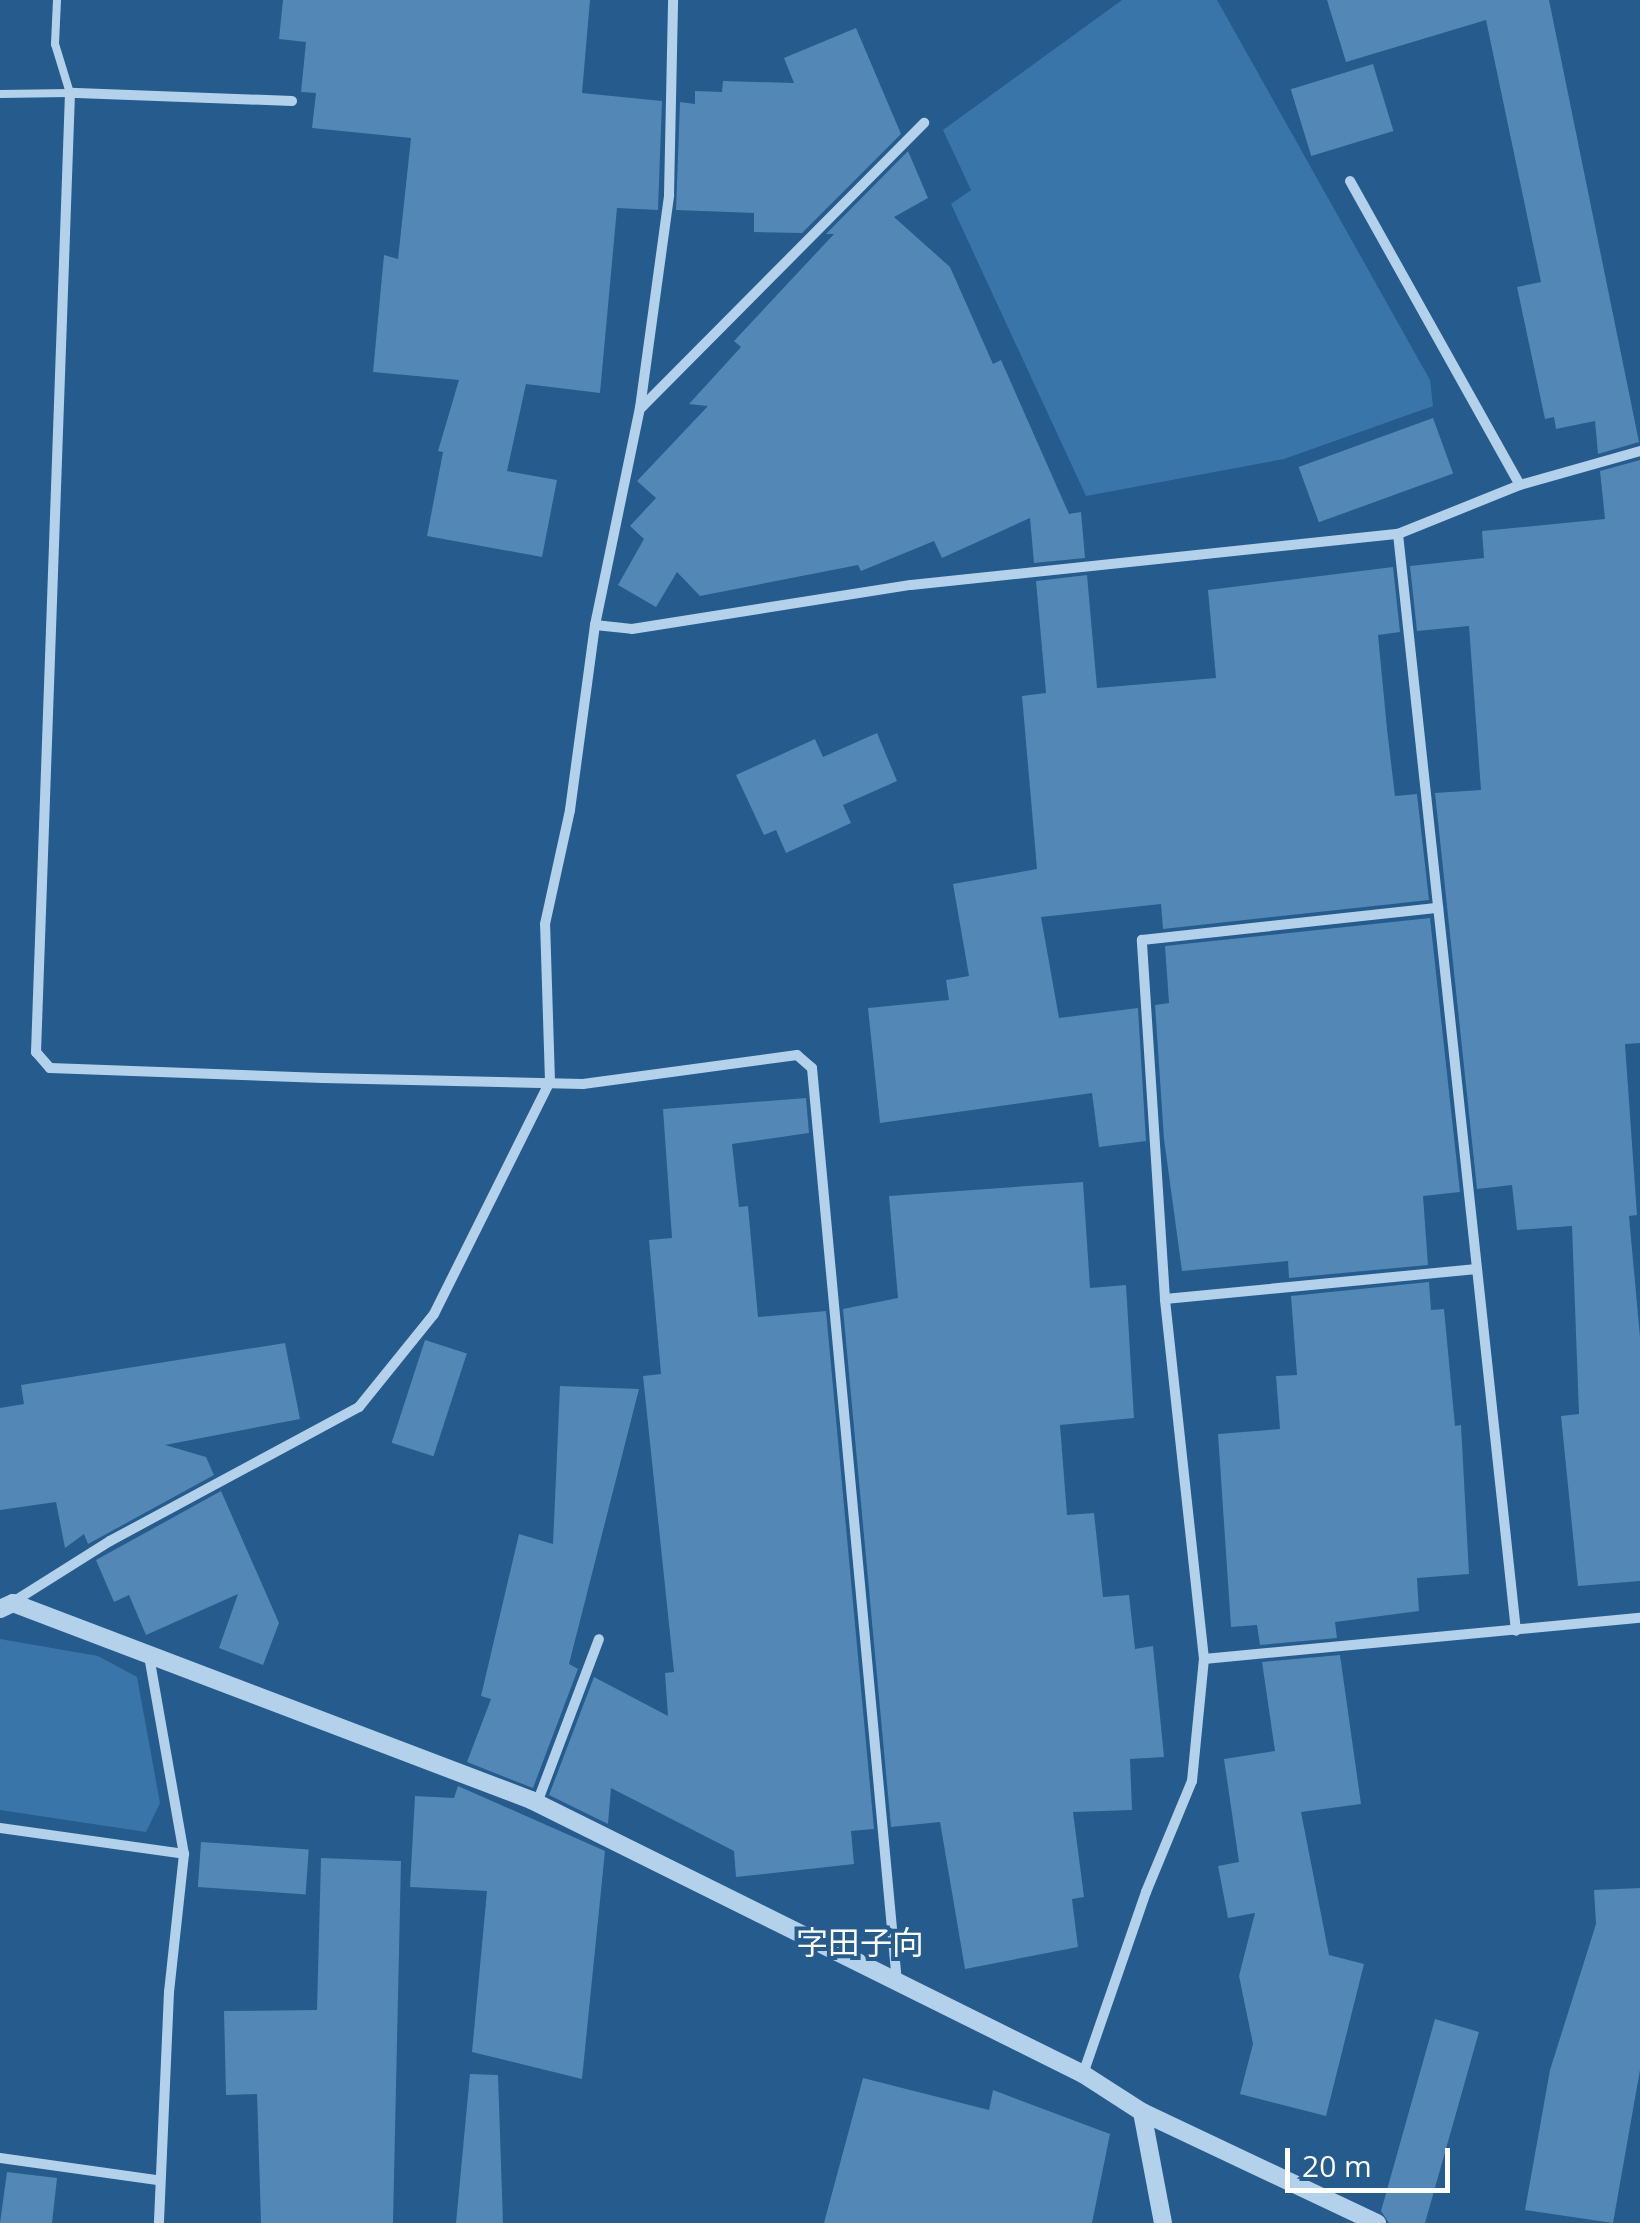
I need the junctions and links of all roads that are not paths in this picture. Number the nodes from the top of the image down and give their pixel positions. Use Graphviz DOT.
graph roads {
  1 [pos="56,0"];
  2 [pos="673,0"];
  3 [pos="70,93"];
  4 [pos="0,94"];
  5 [pos="292,101"];
  6 [pos="924,124"];
  7 [pos="1350,182"];
  8 [pos="640,408"];
  9 [pos="1640,451"];
  10 [pos="1520,484"];
  11 [pos="1398,534"];
  12 [pos="594,625"];
  13 [pos="1438,908"];
  14 [pos="550,1082"];
  15 [pos="1477,1269"];
  16 [pos="1165,1300"];
  17 [pos="6,1606"];
  18 [pos="1640,1618"];
  19 [pos="1516,1631"];
  20 [pos="600,1639"];
  21 [pos="149,1656"];
  22 [pos="1204,1660"];
  23 [pos="537,1803"];
  24 [pos="0,1828"];
  25 [pos="184,1854"];
  26 [pos="897,1984"];
  27 [pos="1083,2074"];
  28 [pos="1142,2112"];
  29 [pos="0,2158"];
  30 [pos="157,2180"];
  31 [pos="159,2223"];
  32 [pos="1164,2223"];
  33 [pos="1377,2223"];
  1 -- 3 [label="lane"];
  2 -- 8 [label="street"];
  3 -- 4 [label="lane"];
  3 -- 5 [label="street"];
  3 -- 14 [label="street"];
  6 -- 8 [label="street"];
  7 -- 10 [label="street"];
  8 -- 12 [label="street"];
  9 -- 10 [label="street"];
  10 -- 11 [label="street"];
  11 -- 12 [label="street"];
  11 -- 13 [label="street"];
  12 -- 14 [label="street"];
  13 -- 15 [label="street"];
  13 -- 16 [label="street"];
  14 -- 17 [label="street"];
  14 -- 26 [label="street"];
  15 -- 16 [label="street"];
  15 -- 19 [label="street"];
  16 -- 22 [label="street"];
  17 -- 21 [label="street"];
  18 -- 19 [label="street"];
  19 -- 22 [label="street"];
  20 -- 23 [label="street"];
  21 -- 23 [label="street"];
  21 -- 25 [label="street"];
  22 -- 27 [label="street"];
  23 -- 26 [label="street"];
  24 -- 25 [label="street"];
  25 -- 30 [label="street"];
  26 -- 27 [label="street"];
  27 -- 28 [label="street"];
  28 -- 32 [label="street"];
  28 -- 33 [label="street"];
  29 -- 30 [label="street"];
  30 -- 31 [label="street"];
}
